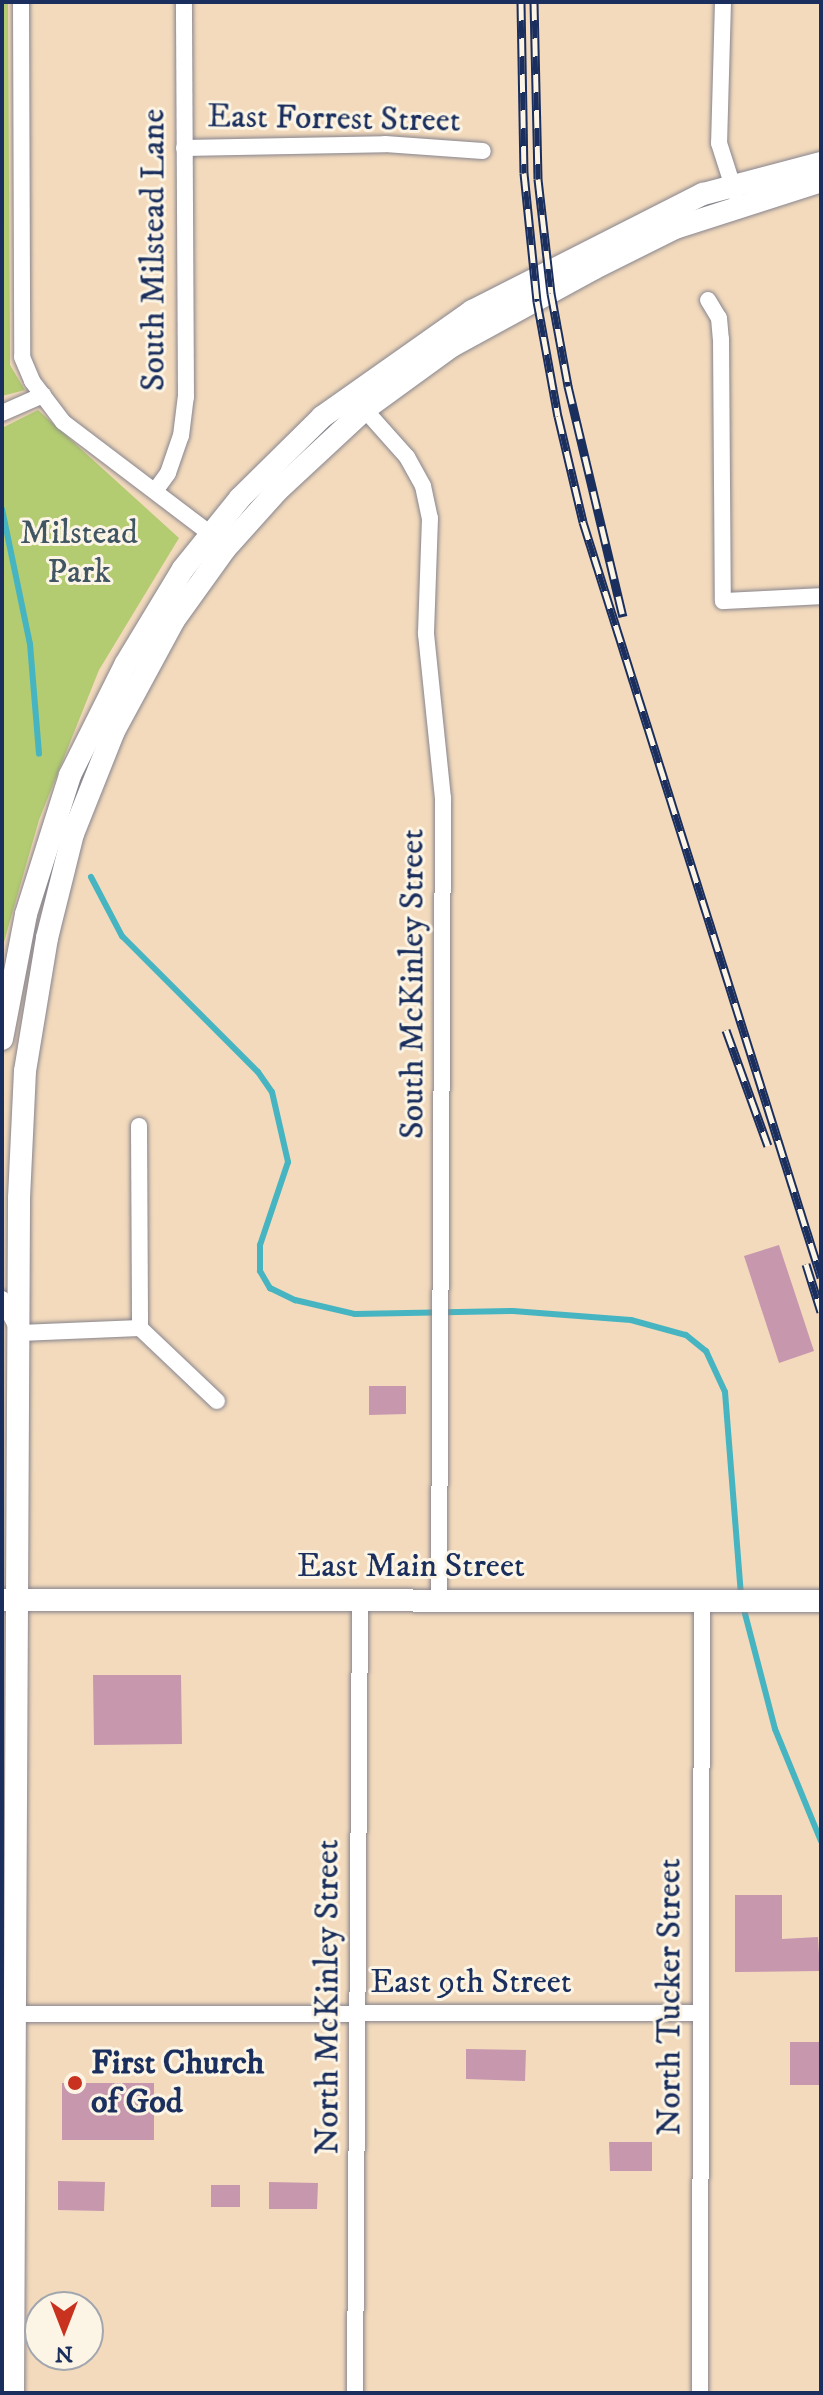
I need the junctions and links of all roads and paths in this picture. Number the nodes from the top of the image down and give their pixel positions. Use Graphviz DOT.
graph roads {
  1 [pos="21,2"];
  2 [pos="184,2"];
  3 [pos="723,2"];
  4 [pos="184,148"];
  5 [pos="483,151"];
  6 [pos="821,163"];
  7 [pos="821,181"];
  8 [pos="736,194"];
  9 [pos="708,300"];
  10 [pos="43,395"];
  11 [pos="358,403"];
  12 [pos="3,413"];
  13 [pos="155,491"];
  14 [pos="219,541"];
  15 [pos="821,596"];
  16 [pos="5,994"];
  17 [pos="36,1003"];
  18 [pos="2,1039"];
  19 [pos="139,1126"];
  20 [pos="2,1299"];
  21 [pos="140,1328"];
  22 [pos="20,1333"];
  23 [pos="217,1401"];
  24 [pos="11,1600"];
  25 [pos="439,1600"];
  26 [pos="360,1601"];
  27 [pos="821,1601"];
  28 [pos="707,1602"];
  29 [pos="10,1863"];
  30 [pos="359,2013"];
  31 [pos="700,2013"];
  32 [pos="9,2014"];
  33 [pos="9,2137"];
  34 [pos="13,2393"];
  35 [pos="355,2393"];
  36 [pos="700,2393"];
  1 -- 10 [label="street"];
  2 -- 4 [label="street, South Milstead Lane"];
  3 -- 8 [label="street"];
  4 -- 5 [label="street, East Forrest Street"];
  4 -- 13 [label="street, South Milstead Lane"];
  6 -- 8 [label="main road"];
  7 -- 8 [label="main road"];
  8 -- 11 [label="main road"];
  9 -- 15 [label="street"];
  10 -- 12 [label="street"];
  10 -- 13 [label="street"];
  11 -- 14 [label="main road"];
  11 -- 25 [label="street, South McKinley Street"];
  13 -- 14 [label="street"];
  14 -- 16 [label="main road"];
  14 -- 17 [label="main road"];
  16 -- 17 [label="street"];
  16 -- 18 [label="main road"];
  17 -- 22 [label="main road"];
  19 -- 21 [label="street"];
  20 -- 22 [label="street"];
  21 -- 22 [label="street"];
  21 -- 23 [label="street"];
  22 -- 24 [label="main road"];
  24 -- 26 [label="main road, East Main Street"];
  24 -- 29 [label="main road"];
  25 -- 26 [label="main road, East Main Street"];
  25 -- 28 [label="main road, East Main Street"];
  26 -- 30 [label="street, North McKinley Street"];
  27 -- 28 [label="main road, East Main Street"];
  28 -- 31 [label="street, North Tucker Street"];
  29 -- 32 [label="main road"];
  30 -- 31 [label="street, East 9th Street"];
  30 -- 32 [label="street, East 9th Street"];
  30 -- 35 [label="street, North McKinley Street"];
  31 -- 36 [label="street, North Tucker Street"];
  32 -- 33 [label="main road"];
  33 -- 34 [label="main road"];
}
